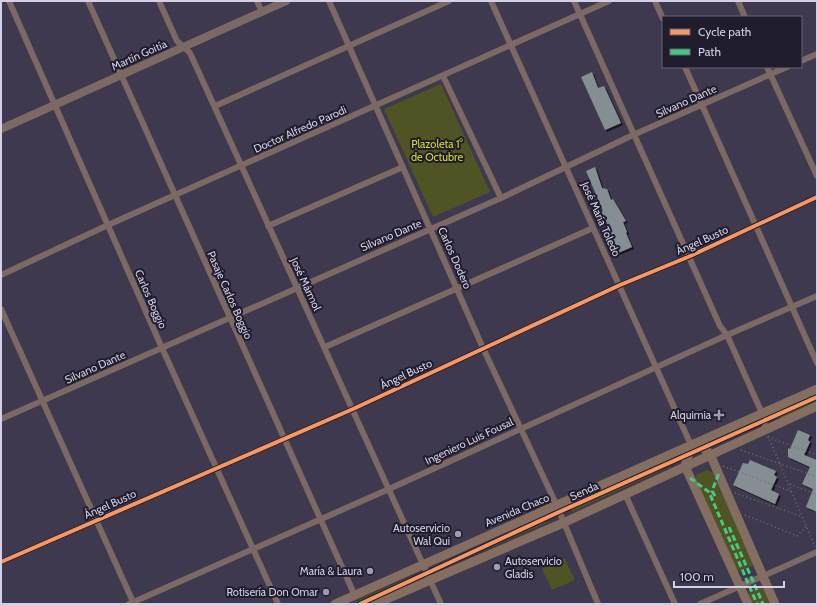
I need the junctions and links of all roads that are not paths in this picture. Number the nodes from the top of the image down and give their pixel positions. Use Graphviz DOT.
graph roads {
  1 [pos="9,1"];
  2 [pos="88,1"];
  3 [pos="159,1"];
  4 [pos="257,1"];
  5 [pos="286,1"];
  6 [pos="329,1"];
  7 [pos="449,1"];
  8 [pos="491,1"];
  9 [pos="574,1"];
  10 [pos="609,1"];
  11 [pos="655,1"];
  12 [pos="738,1"];
  13 [pos="262,12"];
  14 [pos="580,14"];
  15 [pos="662,16"];
  16 [pos="745,16"];
  17 [pos="512,45"];
  18 [pos="183,46"];
  19 [pos="349,46"];
  20 [pos="817,54"];
  21 [pos="802,61"];
  22 [pos="685,68"];
  23 [pos="768,68"];
  24 [pos="785,68"];
  25 [pos="771,74"];
  26 [pos="121,75"];
  27 [pos="443,76"];
  28 [pos="55,104"];
  29 [pos="702,105"];
  30 [pos="215,106"];
  31 [pos="375,106"];
  32 [pos="1,129"];
  33 [pos="633,135"];
  34 [pos="566,166"];
  35 [pos="241,167"];
  36 [pos="402,167"];
  37 [pos="817,176"];
  38 [pos="175,196"];
  39 [pos="817,197"];
  40 [pos="501,198"];
  41 [pos="108,225"];
  42 [pos="268,226"];
  43 [pos="756,226"];
  44 [pos="593,228"];
  45 [pos="431,229"];
  46 [pos="688,257"];
  47 [pos="1,276"];
  48 [pos="620,285"];
  49 [pos="297,287"];
  50 [pos="458,288"];
  51 [pos="817,296"];
  52 [pos="792,307"];
  53 [pos="1,309"];
  54 [pos="229,317"];
  55 [pos="727,335"];
  56 [pos="325,347"];
  57 [pos="162,348"];
  58 [pos="483,348"];
  59 [pos="817,363"];
  60 [pos="657,367"];
  61 [pos="817,389"];
  62 [pos="43,401"];
  63 [pos="817,406"];
  64 [pos="353,408"];
  65 [pos="762,413"];
  66 [pos="1,419"];
  67 [pos="521,428"];
  68 [pos="767,433"];
  69 [pos="285,438"];
  70 [pos="691,445"];
  71 [pos="710,454"];
  72 [pos="685,466"];
  73 [pos="216,468"];
  74 [pos="389,489"];
  75 [pos="625,494"];
  76 [pos="557,506"];
  77 [pos="320,518"];
  78 [pos="95,520"];
  79 [pos="563,523"];
  80 [pos="253,549"];
  81 [pos="817,551"];
  82 [pos="1,562"];
  83 [pos="423,564"];
  84 [pos="763,576"];
  85 [pos="430,579"];
  86 [pos="740,586"];
  87 [pos="355,596"];
  88 [pos="132,603"];
  89 [pos="278,604"];
  90 [pos="335,604"];
  91 [pos="376,604"];
  92 [pos="441,604"];
  93 [pos="598,604"];
  94 [pos="675,604"];
  95 [pos="700,604"];
  96 [pos="748,604"];
  97 [pos="775,604"];
  1 -- 28 [label="street, Carlos Boggio"];
  2 -- 26 [label="street, Pasaje Carlos Boggio"];
  3 -- 18 [label="street, José Mármol"];
  4 -- 13 [label="street"];
  5 -- 13 [label="street, Martín Goitía"];
  6 -- 19 [label="street, Carlos Dodero"];
  7 -- 19 [label="street"];
  8 -- 17 [label="street, José María Toledo"];
  9 -- 14 [label="street"];
  10 -- 14 [label="street, Doctor Alfredo Parodi"];
  11 -- 15 [label="street"];
  12 -- 16 [label="street"];
  13 -- 18 [label="street, Martín Goitía"];
  14 -- 17 [label="street, Doctor Alfredo Parodi"];
  14 -- 33 [label="street"];
  17 -- 27 [label="street, Doctor Alfredo Parodi"];
  17 -- 34 [label="street, José María Toledo"];
  18 -- 26 [label="street, Martín Goitía"];
  18 -- 30 [label="street, José Mármol"];
  19 -- 30 [label="street"];
  19 -- 31 [label="street, Carlos Dodero"];
  20 -- 21 [label="street"];
  22 -- 29 [label="street"];
  23 -- 25 [label="street"];
  24 -- 25 [label="street, Silvano Dante"];
  25 -- 29 [label="street, Silvano Dante"];
  25 -- 37 [label="street"];
  26 -- 28 [label="street, Martín Goitía"];
  26 -- 38 [label="street, Pasaje Carlos Boggio"];
  27 -- 31 [label="street, Doctor Alfredo Parodi"];
  27 -- 40 [label="street"];
  28 -- 32 [label="street, Martín Goitía"];
  28 -- 41 [label="street, Carlos Boggio"];
  29 -- 33 [label="street, Silvano Dante"];
  29 -- 43 [label="street"];
  30 -- 35 [label="street, José Mármol"];
  31 -- 35 [label="street, Doctor Alfredo Parodi"];
  31 -- 36 [label="street, Carlos Dodero"];
  33 -- 34 [label="street, Silvano Dante"];
  33 -- 46 [label="street"];
  34 -- 40 [label="street, Silvano Dante"];
  34 -- 44 [label="street, José María Toledo"];
  35 -- 38 [label="street, Doctor Alfredo Parodi"];
  35 -- 42 [label="street, José Mármol"];
  36 -- 42 [label="street"];
  36 -- 45 [label="street, Carlos Dodero"];
  38 -- 41 [label="street, Doctor Alfredo Parodi"];
  38 -- 54 [label="street, Pasaje Carlos Boggio"];
  39 -- 43 [label="street, Ángel Busto"];
  40 -- 45 [label="street, Silvano Dante"];
  41 -- 47 [label="street, Doctor Alfredo Parodi"];
  41 -- 57 [label="street, Carlos Boggio"];
  42 -- 49 [label="street, José Mármol"];
  43 -- 46 [label="street, Ángel Busto"];
  43 -- 52 [label="street"];
  44 -- 48 [label="street, José María Toledo"];
  44 -- 50 [label="street"];
  45 -- 49 [label="street, Silvano Dante"];
  45 -- 50 [label="street, Carlos Dodero"];
  46 -- 48 [label="street, Ángel Busto"];
  46 -- 55 [label="street"];
  48 -- 58 [label="street, Ángel Busto"];
  48 -- 60 [label="street, José María Toledo"];
  49 -- 54 [label="street, Silvano Dante"];
  49 -- 56 [label="street, José Mármol"];
  50 -- 56 [label="street"];
  50 -- 58 [label="street, Carlos Dodero"];
  51 -- 52 [label="street, Ingeniero Luis Fousal"];
  52 -- 55 [label="street, Ingeniero Luis Fousal"];
  52 -- 59 [label="street"];
  53 -- 62 [label="street"];
  54 -- 57 [label="street, Silvano Dante"];
  54 -- 69 [label="street, Pasaje Carlos Boggio"];
  55 -- 60 [label="street, Ingeniero Luis Fousal"];
  55 -- 65 [label="street"];
  56 -- 64 [label="street, José Mármol"];
  57 -- 62 [label="street, Silvano Dante"];
  57 -- 73 [label="street, Carlos Boggio"];
  58 -- 64 [label="street, Ángel Busto"];
  58 -- 67 [label="street, Carlos Dodero"];
  60 -- 67 [label="street, Ingeniero Luis Fousal"];
  60 -- 70 [label="street, José María Toledo"];
  61 -- 65 [label="main road, Avenida Chaco"];
  62 -- 66 [label="street, Silvano Dante"];
  62 -- 78 [label="street"];
  63 -- 68 [label="main road"];
  64 -- 69 [label="street, Ángel Busto"];
  64 -- 74 [label="street, José Mármol"];
  65 -- 68 [label="street"];
  65 -- 70 [label="main road, Avenida Chaco"];
  67 -- 74 [label="street, Ingeniero Luis Fousal"];
  67 -- 76 [label="street, Carlos Dodero"];
  68 -- 71 [label="main road"];
  69 -- 73 [label="street, Ángel Busto"];
  69 -- 77 [label="street, Pasaje Carlos Boggio"];
  70 -- 71 [label="main road"];
  70 -- 72 [label="main road"];
  70 -- 76 [label="main road, Avenida Chaco"];
  71 -- 72 [label="main road"];
  71 -- 84 [label="main road"];
  72 -- 75 [label="main road"];
  72 -- 86 [label="main road"];
  73 -- 78 [label="street, Ángel Busto"];
  73 -- 80 [label="street, Carlos Boggio"];
  74 -- 77 [label="street, Ingeniero Luis Fousal"];
  74 -- 83 [label="street, José Mármol"];
  75 -- 79 [label="main road"];
  75 -- 94 [label="street"];
  76 -- 79 [label="street, Carlos Dodero"];
  76 -- 83 [label="main road, Avenida Chaco"];
  77 -- 80 [label="street, Ingeniero Luis Fousal"];
  77 -- 87 [label="street, Pasaje Carlos Boggio"];
  78 -- 82 [label="street, Ángel Busto"];
  78 -- 88 [label="street"];
  79 -- 85 [label="main road"];
  79 -- 93 [label="street, Carlos Dodero"];
  80 -- 88 [label="street, Ingeniero Luis Fousal"];
  80 -- 89 [label="street, Carlos Boggio"];
  81 -- 84 [label="street"];
  83 -- 85 [label="street, José Mármol"];
  83 -- 87 [label="main road, Avenida Chaco"];
  84 -- 86 [label="street"];
  84 -- 97 [label="main road"];
  85 -- 91 [label="main road"];
  85 -- 92 [label="street, José Mármol"];
  86 -- 95 [label="street"];
  86 -- 96 [label="main road"];
  87 -- 90 [label="main road, Avenida Chaco"];
}
